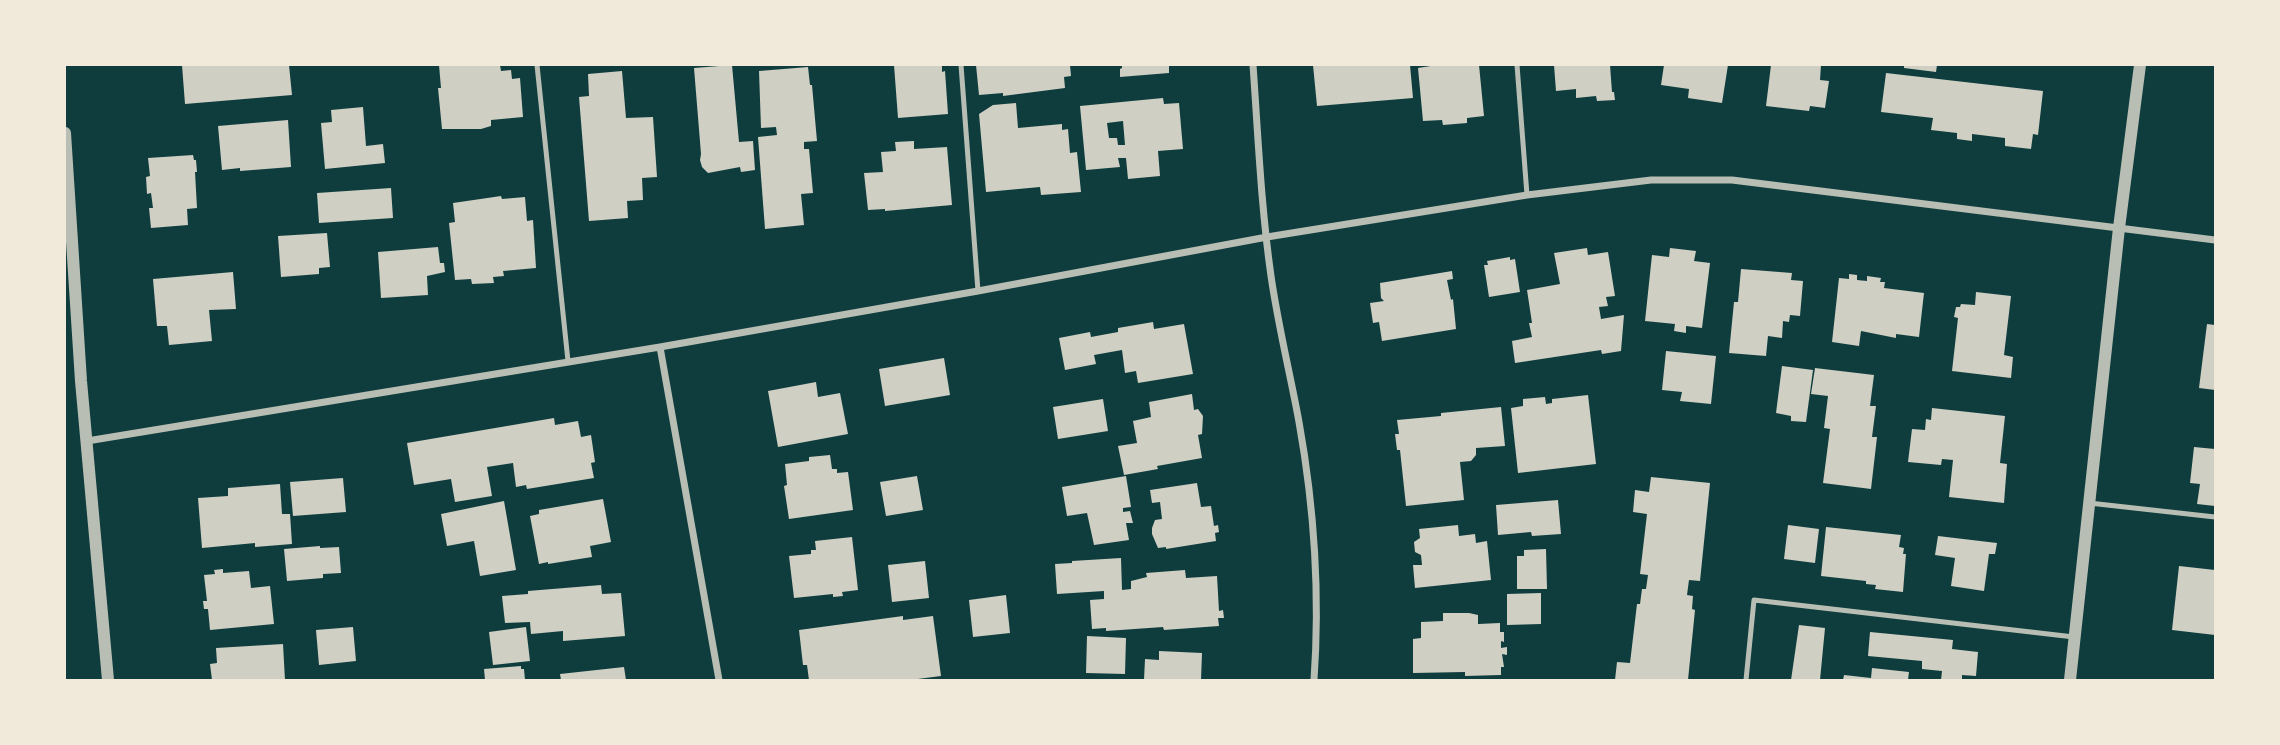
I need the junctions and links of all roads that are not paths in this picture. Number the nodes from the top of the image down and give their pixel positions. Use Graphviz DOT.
graph roads {
  1 [pos="537,65"];
  2 [pos="961,65"];
  3 [pos="1253,65"];
  4 [pos="1517,65"];
  5 [pos="2140,65"];
  6 [pos="65,133"];
  7 [pos="1527,195"];
  8 [pos="2119,228"];
  9 [pos="1267,236"];
  10 [pos="2215,240"];
  11 [pos="978,291"];
  12 [pos="660,347"];
  13 [pos="568,361"];
  14 [pos="87,441"];
  15 [pos="2089,503"];
  16 [pos="2215,517"];
  17 [pos="2074,637"];
  18 [pos="108,680"];
  19 [pos="719,680"];
  20 [pos="1314,680"];
  21 [pos="1746,680"];
  22 [pos="2070,680"];
  1 -- 13 [label="lane"];
  2 -- 11 [label="lane"];
  3 -- 9 [label="street"];
  4 -- 7 [label="lane"];
  5 -- 8 [label="street"];
  6 -- 14 [label="street"];
  7 -- 8 [label="street"];
  7 -- 9 [label="street"];
  8 -- 10 [label="street"];
  8 -- 15 [label="street"];
  9 -- 11 [label="street"];
  9 -- 20 [label="street"];
  11 -- 12 [label="street"];
  12 -- 13 [label="street"];
  12 -- 19 [label="street"];
  13 -- 14 [label="street"];
  14 -- 18 [label="street"];
  15 -- 16 [label="lane"];
  15 -- 17 [label="street"];
  17 -- 21 [label="lane"];
  17 -- 22 [label="street"];
}
